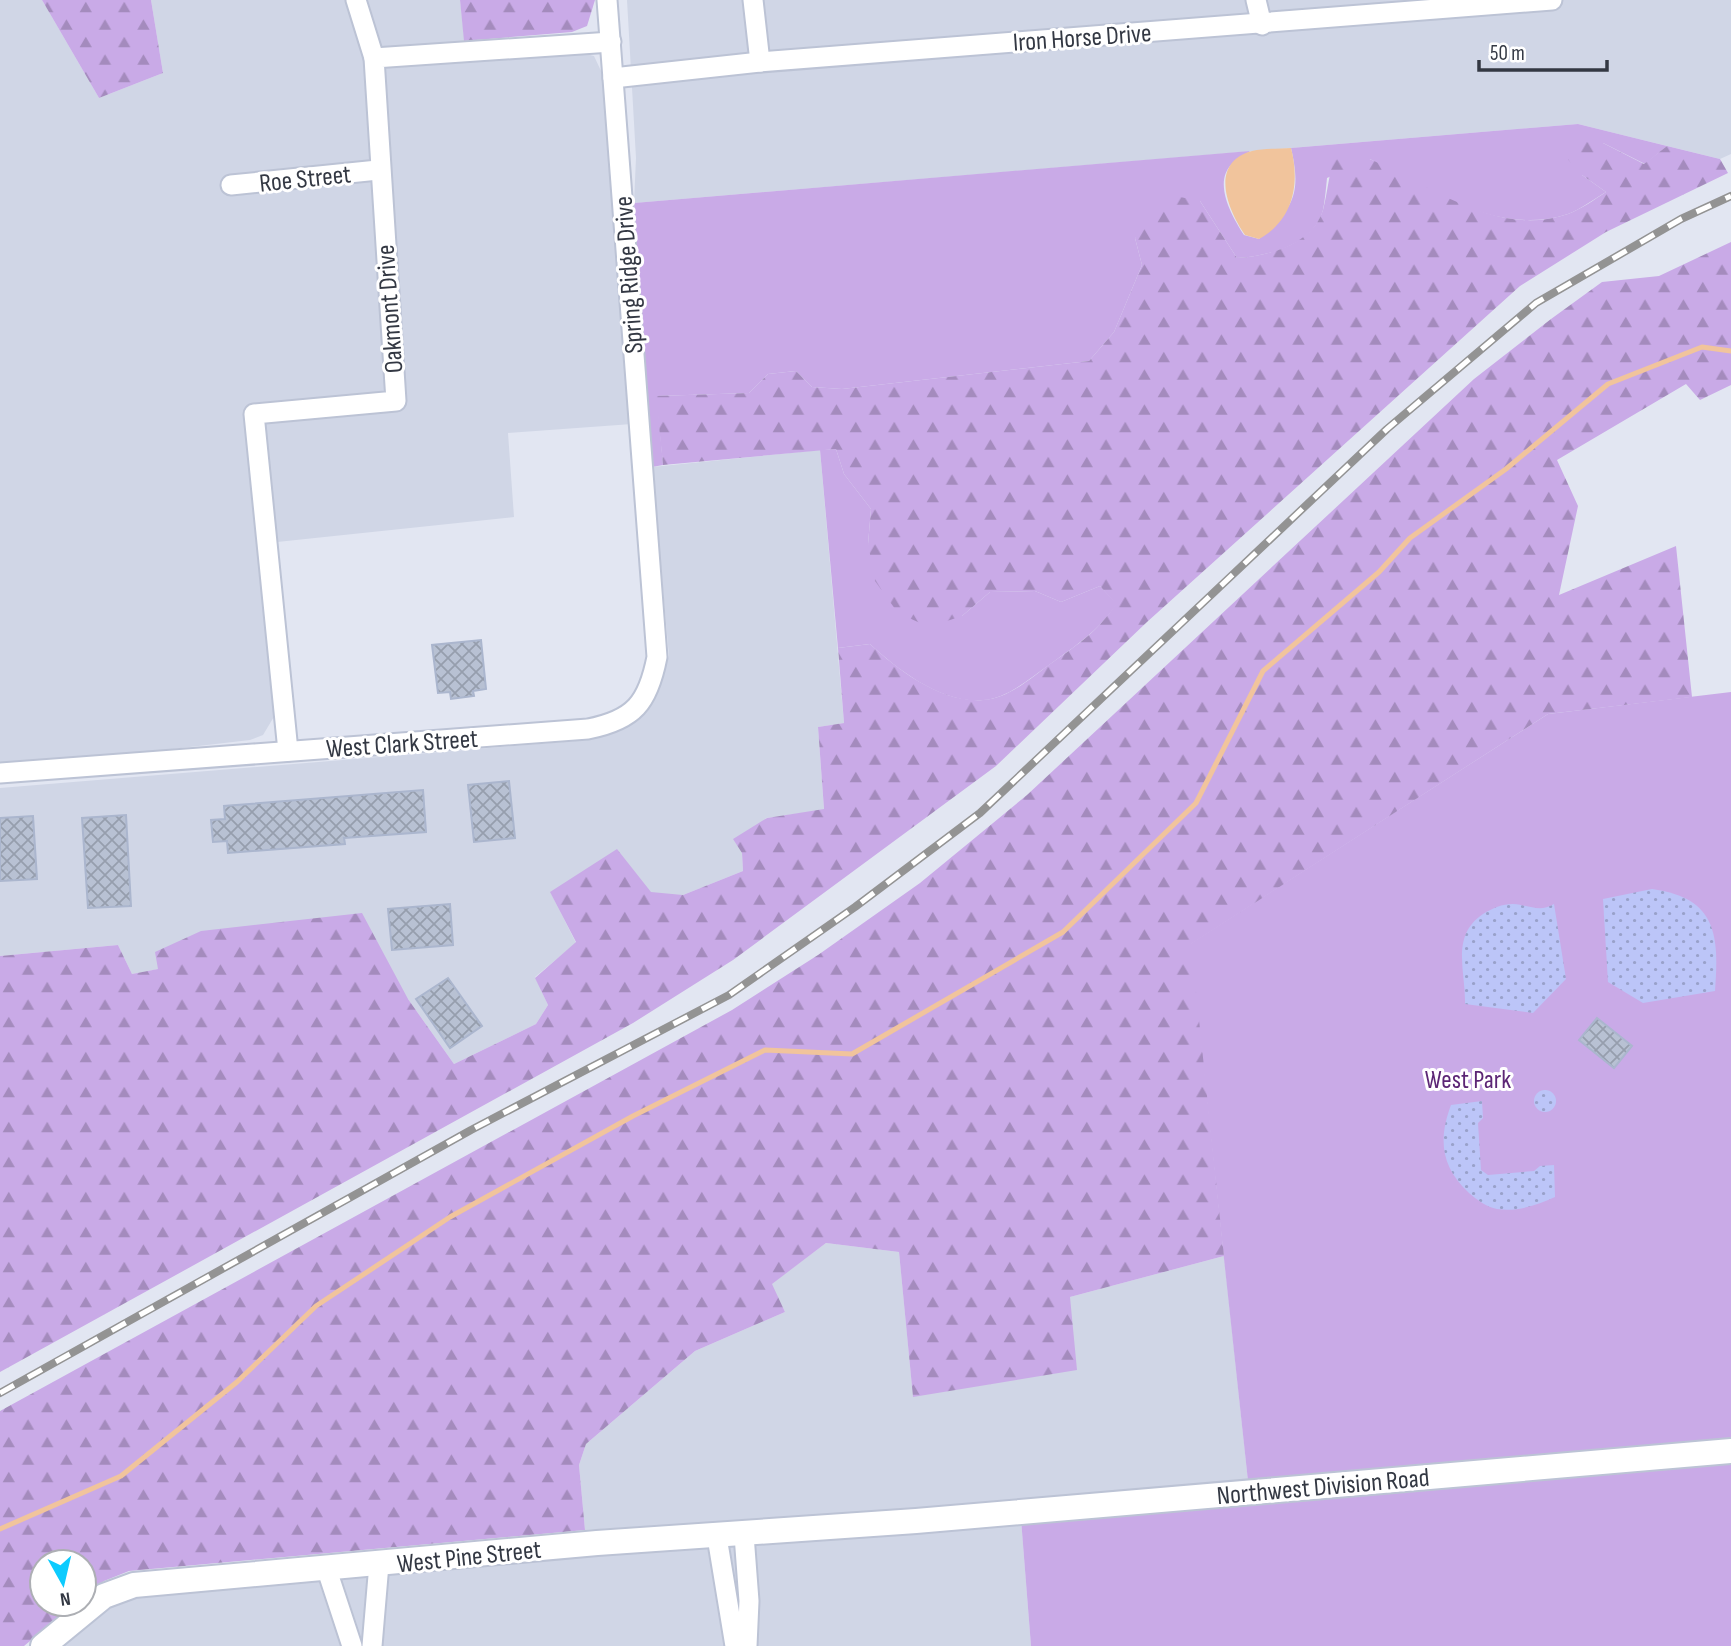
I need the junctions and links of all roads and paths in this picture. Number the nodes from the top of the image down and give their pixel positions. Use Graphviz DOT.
graph roads {
  1 [pos="356,0"];
  2 [pos="607,0"];
  3 [pos="753,0"];
  4 [pos="1256,0"];
  5 [pos="1552,0"];
  6 [pos="1262,25"];
  7 [pos="611,41"];
  8 [pos="373,58"];
  9 [pos="760,62"];
  10 [pos="613,78"];
  11 [pos="378,170"];
  12 [pos="231,185"];
  13 [pos="649,550"];
  14 [pos="288,751"];
  15 [pos="0,773"];
  16 [pos="1731,1451"];
  17 [pos="916,1521"];
  18 [pos="744,1535"];
  19 [pos="718,1537"];
  20 [pos="379,1564"];
  21 [pos="327,1570"];
  22 [pos="43,1646"];
  23 [pos="352,1646"];
  24 [pos="372,1646"];
  25 [pos="734,1646"];
  26 [pos="747,1646"];
  1 -- 8 [label="street, Oakmont Drive"];
  2 -- 7 [label="street, Spring Ridge Drive"];
  3 -- 9 [label="street"];
  4 -- 6 [label="street"];
  5 -- 6 [label="street, Iron Horse Drive"];
  6 -- 9 [label="street, Iron Horse Drive"];
  7 -- 8 [label="street"];
  7 -- 10 [label="street, Spring Ridge Drive"];
  8 -- 11 [label="street, Oakmont Drive"];
  9 -- 10 [label="street, Iron Horse Drive"];
  10 -- 13 [label="street, Spring Ridge Drive"];
  11 -- 12 [label="street, Roe Street"];
  11 -- 14 [label="street, Oakmont Drive"];
  13 -- 14 [label="street, West Clark Street"];
  14 -- 15 [label="street, West Clark Street"];
  16 -- 17 [label="street, Northwest Division Road"];
  17 -- 18 [label="street, West Pine Street"];
  18 -- 19 [label="street, West Pine Street"];
  18 -- 26 [label="street"];
  19 -- 20 [label="street, West Pine Street"];
  19 -- 25 [label="street"];
  20 -- 21 [label="street, West Pine Street"];
  20 -- 24 [label="street"];
  21 -- 22 [label="street, West Pine Street"];
  21 -- 23 [label="street"];
}
